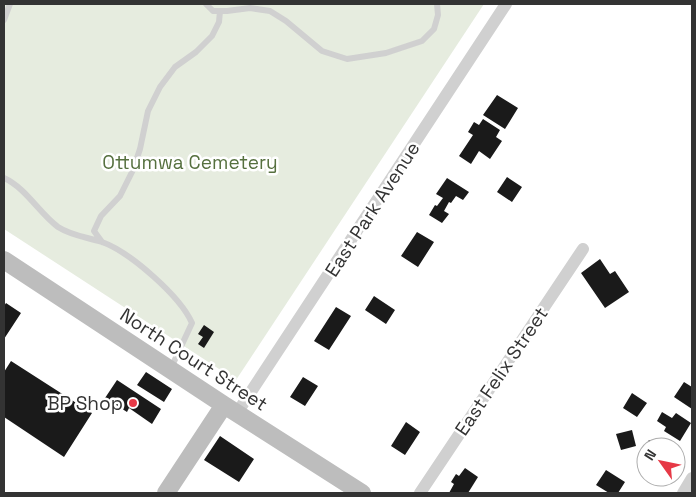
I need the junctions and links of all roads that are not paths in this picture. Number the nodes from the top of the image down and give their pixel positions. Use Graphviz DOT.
graph roads {
  1 [pos="10,4"];
  2 [pos="206,4"];
  3 [pos="436,4"];
  4 [pos="506,4"];
  5 [pos="220,11"];
  6 [pos="4,20"];
  7 [pos="4,178"];
  8 [pos="102,242"];
  9 [pos="583,249"];
  10 [pos="4,260"];
  11 [pos="170,370"];
  12 [pos="231,409"];
  13 [pos="692,478"];
  14 [pos="166,493"];
  15 [pos="362,493"];
  16 [pos="420,493"];
  17 [pos="683,493"];
  1 -- 6 [label="lane"];
  2 -- 5 [label="lane"];
  3 -- 5 [label="lane"];
  4 -- 12 [label="street, East Park Avenue"];
  5 -- 8 [label="lane"];
  7 -- 8 [label="lane"];
  8 -- 11 [label="lane"];
  9 -- 16 [label="street, East Felix Street"];
  10 -- 11 [label="main road, North Court Street"];
  11 -- 12 [label="main road, North Court Street"];
  12 -- 14 [label="main road"];
  12 -- 15 [label="main road, North Court Street"];
  13 -- 17 [label="street"];
}
